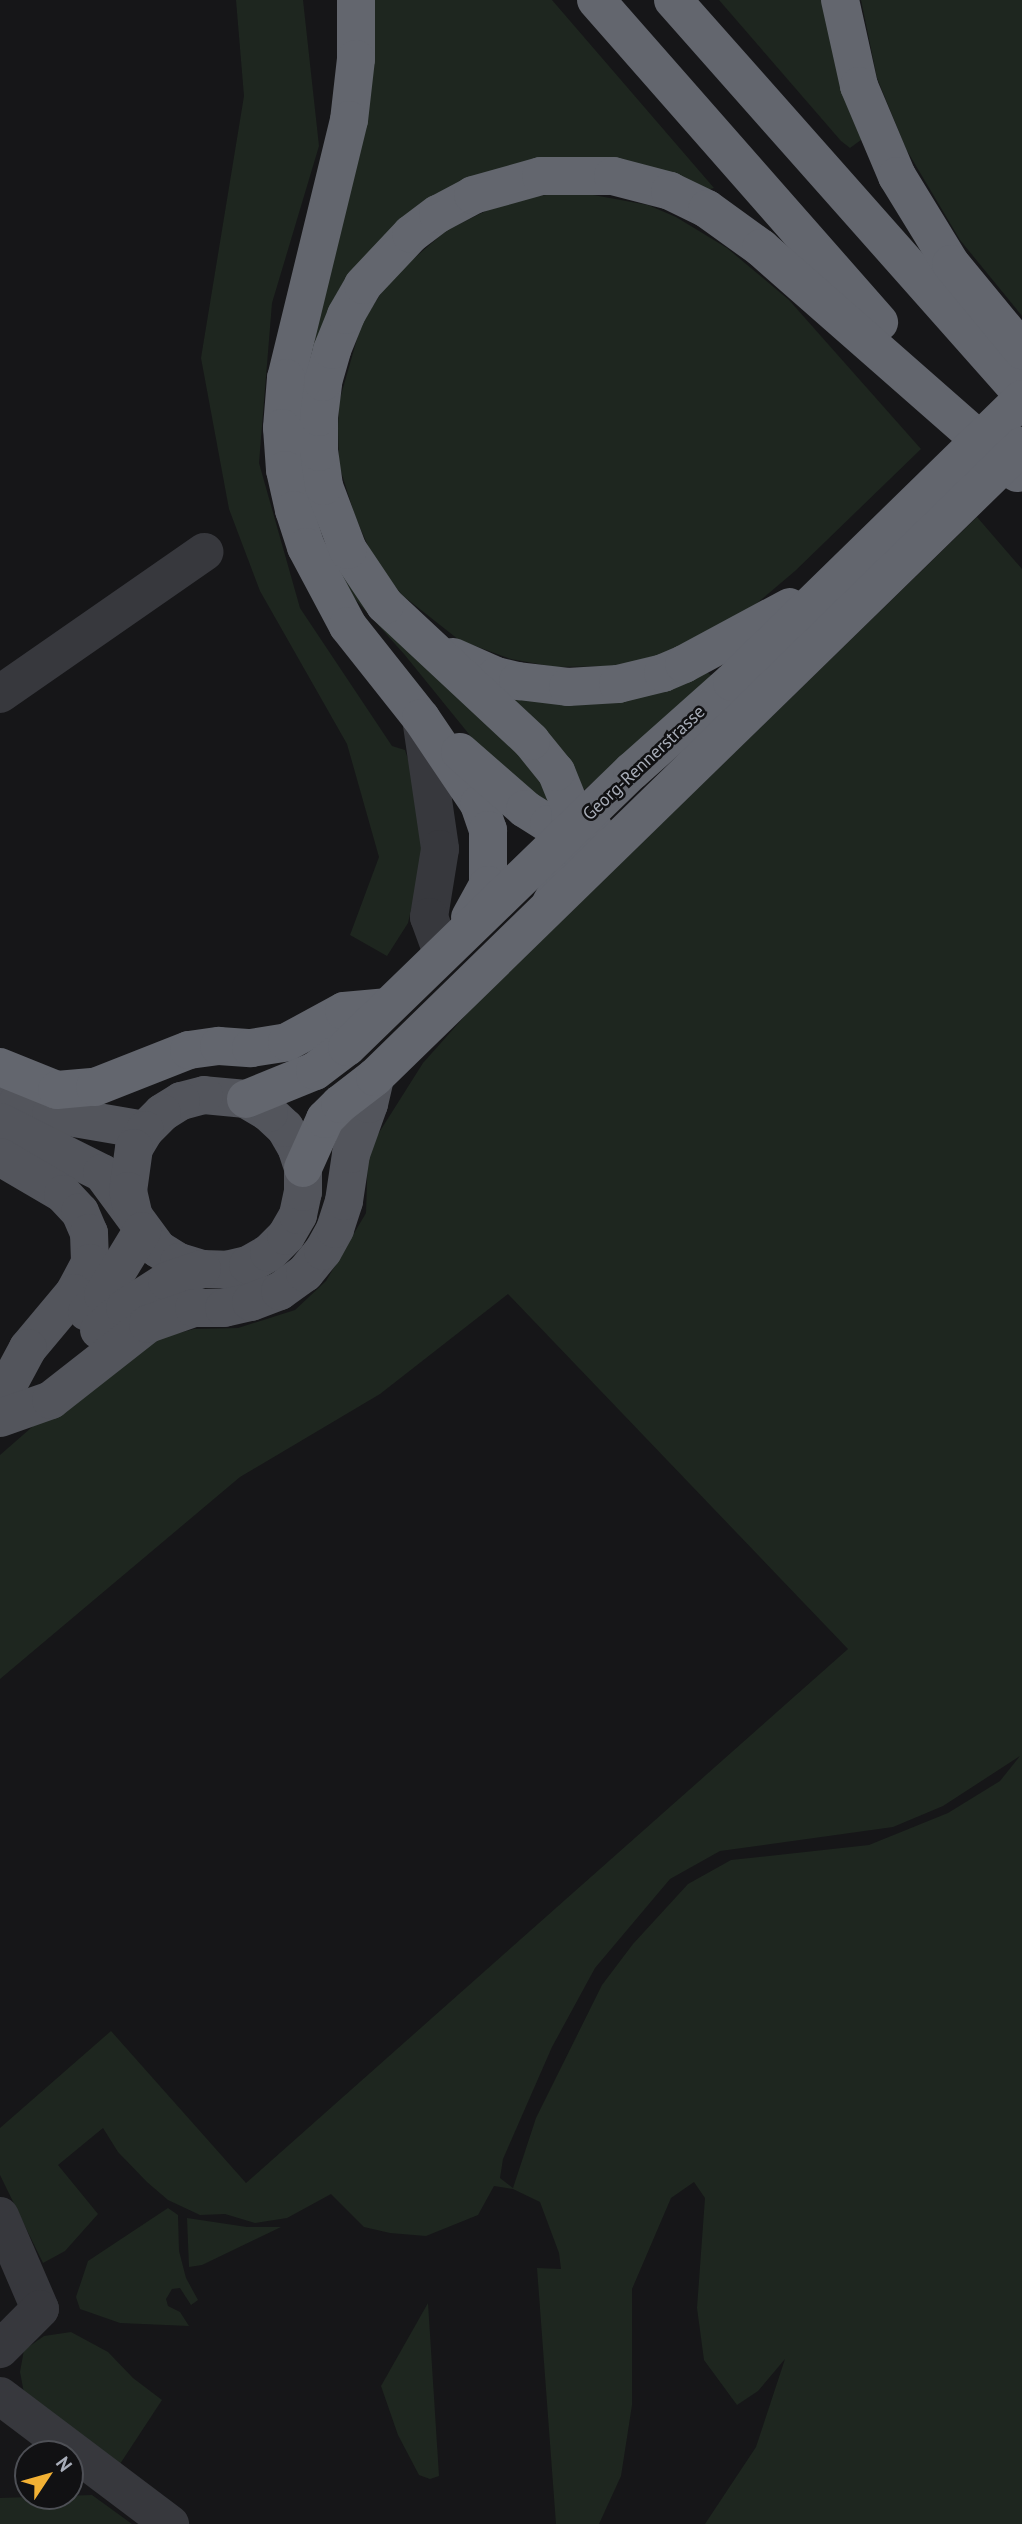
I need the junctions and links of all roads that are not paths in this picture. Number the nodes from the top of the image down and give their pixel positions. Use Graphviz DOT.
graph roads {
  1 [pos="356,0"];
  2 [pos="596,0"];
  3 [pos="673,0"];
  4 [pos="840,0"];
  5 [pos="1022,350"];
  6 [pos="1022,394"];
  7 [pos="1022,400"];
  8 [pos="1020,466"];
  9 [pos="895,546"];
  10 [pos="204,552"];
  11 [pos="837,581"];
  12 [pos="422,643"];
  13 [pos="0,694"];
  14 [pos="421,718"];
  15 [pos="654,805"];
  16 [pos="572,829"];
  17 [pos="551,902"];
  18 [pos="442,952"];
  19 [pos="386,1007"];
  20 [pos="0,1067"];
  21 [pos="372,1090"];
  22 [pos="0,1092"];
  23 [pos="246,1099"];
  24 [pos="0,1122"];
  25 [pos="145,1130"];
  26 [pos="0,1157"];
  27 [pos="303,1168"];
  28 [pos="137,1221"];
  29 [pos="202,1269"];
  30 [pos="15,1391"];
  31 [pos="0,1410"];
  32 [pos="0,1418"];
  33 [pos="0,2217"];
  34 [pos="0,2349"];
  35 [pos="0,2396"];
  36 [pos="170,2524"];
  1 -- 14 [label="highway"];
  2 -- 8 [label="highway"];
  3 -- 6 [label="highway"];
  4 -- 5 [label="highway"];
  7 -- 9 [label="highway, Georg-Rennerstrasse"];
  8 -- 9 [label="highway, Georg-Rennerstrasse"];
  8 -- 12 [label="highway"];
  9 -- 11 [label="highway, Georg-Rennerstrasse"];
  9 -- 15 [label="highway, Georg-Rennerstrasse"];
  10 -- 13 [label="street"];
  11 -- 12 [label="highway"];
  11 -- 16 [label="highway, Georg-Rennerstrasse"];
  12 -- 16 [label="highway"];
  14 -- 16 [label="highway"];
  14 -- 18 [label="street"];
  14 -- 18 [label="highway"];
  15 -- 16 [label="highway"];
  15 -- 17 [label="highway, Georg-Rennerstrasse"];
  16 -- 17 [label="highway"];
  16 -- 18 [label="highway, Georg-Rennerstrasse"];
  17 -- 21 [label="highway, Georg-Rennerstrasse"];
  18 -- 19 [label="highway, Georg-Rennerstrasse"];
  19 -- 20 [label="highway"];
  19 -- 23 [label="highway, Georg-Rennerstrasse"];
  21 -- 27 [label="highway, Georg-Rennerstrasse"];
  21 -- 32 [label="main road"];
  22 -- 25 [label="main road"];
  23 -- 25 [label="main road"];
  23 -- 27 [label="main road"];
  24 -- 28 [label="main road"];
  25 -- 28 [label="main road"];
  26 -- 30 [label="main road"];
  27 -- 29 [label="main road"];
  28 -- 29 [label="main road"];
  28 -- 30 [label="main road"];
  29 -- 30 [label="main road"];
  30 -- 31 [label="main road"];
  33 -- 34 [label="street"];
  35 -- 36 [label="street"];
}
